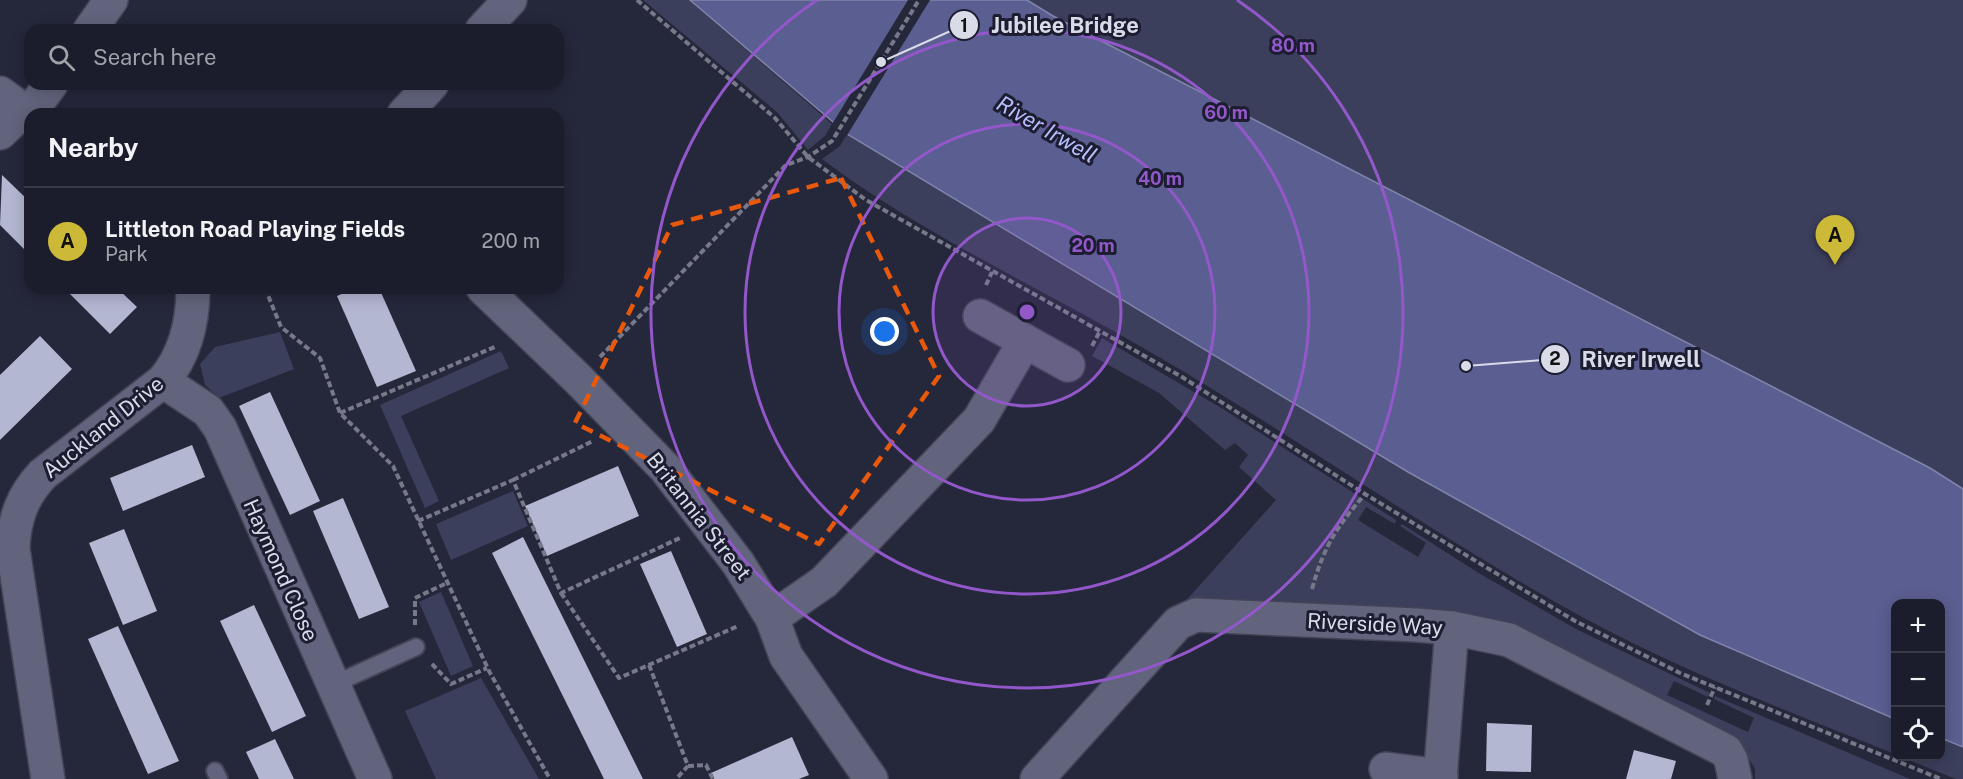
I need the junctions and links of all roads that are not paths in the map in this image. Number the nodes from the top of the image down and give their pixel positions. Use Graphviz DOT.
graph roads {
  1 [pos="111,0"];
  2 [pos="510,0"];
  3 [pos="94,24"];
  4 [pos="488,24"];
  5 [pos="44,90"];
  6 [pos="426,90"];
  7 [pos="21,108"];
  8 [pos="410,108"];
  9 [pos="0,133"];
  10 [pos="193,294"];
  11 [pos="489,294"];
  12 [pos="980,316"];
  13 [pos="1025,341"];
  14 [pos="1068,365"];
  15 [pos="164,381"];
  16 [pos="770,615"];
  17 [pos="1452,628"];
  18 [pos="416,647"];
  19 [pos="332,685"];
  20 [pos="1386,770"];
  21 [pos="1441,777"];
  22 [pos="48,779"];
  23 [pos="375,779"];
  24 [pos="871,779"];
  25 [pos="1037,779"];
  26 [pos="1735,779"];
  1 -- 3 [label="street"];
  2 -- 4 [label="street"];
  5 -- 7 [label="street"];
  6 -- 8 [label="street"];
  7 -- 9 [label="street"];
  10 -- 15 [label="street, Auckland Drive"];
  11 -- 16 [label="street, Britannia Street"];
  12 -- 13 [label="street"];
  13 -- 14 [label="street"];
  13 -- 16 [label="street"];
  15 -- 19 [label="street, Haymond Close"];
  15 -- 22 [label="street, Auckland Drive"];
  16 -- 24 [label="street, Britannia Street"];
  17 -- 21 [label="street"];
  17 -- 25 [label="street, Riverside Way"];
  17 -- 26 [label="street, Riverside Way"];
  18 -- 19 [label="lane"];
  19 -- 23 [label="street, Haymond Close"];
  20 -- 21 [label="street"];
}
